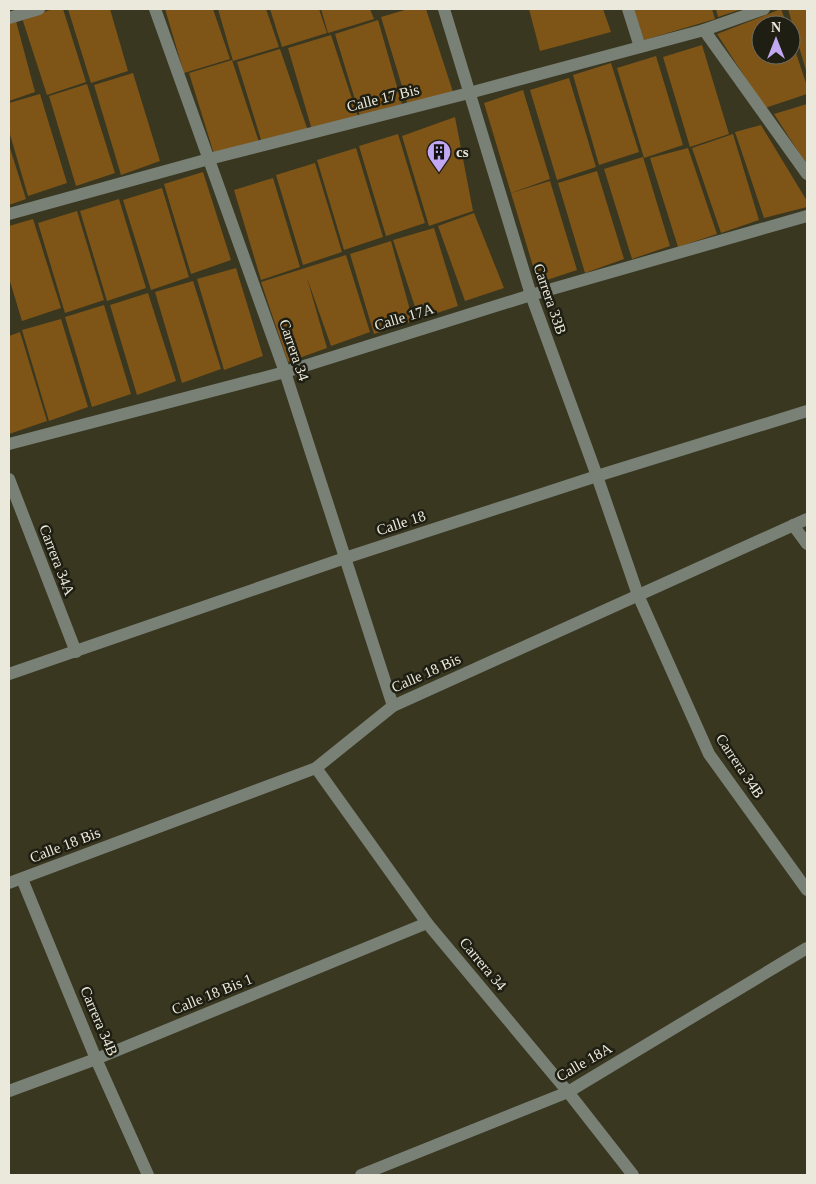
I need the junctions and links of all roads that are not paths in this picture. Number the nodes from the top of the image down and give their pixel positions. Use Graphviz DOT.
graph roads {
  1 [pos="39,9"];
  2 [pos="156,9"];
  3 [pos="444,9"];
  4 [pos="628,9"];
  5 [pos="764,9"];
  6 [pos="9,18"];
  7 [pos="704,30"];
  8 [pos="640,47"];
  9 [pos="469,93"];
  10 [pos="209,159"];
  11 [pos="807,174"];
  12 [pos="9,214"];
  13 [pos="807,216"];
  14 [pos="530,295"];
  15 [pos="285,372"];
  16 [pos="807,411"];
  17 [pos="9,444"];
  18 [pos="597,476"];
  19 [pos="9,479"];
  20 [pos="807,518"];
  21 [pos="793,525"];
  22 [pos="807,544"];
  23 [pos="345,558"];
  24 [pos="638,595"];
  25 [pos="76,652"];
  26 [pos="9,674"];
  27 [pos="393,706"];
  28 [pos="316,768"];
  29 [pos="22,879"];
  30 [pos="9,883"];
  31 [pos="807,890"];
  32 [pos="427,923"];
  33 [pos="807,948"];
  34 [pos="96,1059"];
  35 [pos="9,1090"];
  36 [pos="568,1092"];
  37 [pos="148,1175"];
  38 [pos="361,1175"];
  39 [pos="633,1175"];
  1 -- 6 [label="street"];
  2 -- 10 [label="street, Carrera 34"];
  3 -- 9 [label="street, Carrera 33B"];
  4 -- 8 [label="street"];
  5 -- 7 [label="street, Calle 17 Bis"];
  7 -- 8 [label="street, Calle 17 Bis"];
  7 -- 11 [label="street"];
  8 -- 9 [label="street, Calle 17 Bis"];
  9 -- 10 [label="street, Calle 17 Bis"];
  9 -- 14 [label="street, Carrera 33B"];
  10 -- 12 [label="street, Calle 17 Bis"];
  10 -- 15 [label="street, Carrera 34"];
  13 -- 14 [label="street, Calle 17A"];
  14 -- 15 [label="street, Calle 17A"];
  14 -- 18 [label="street, Carrera 33B"];
  15 -- 17 [label="street, Calle 17A"];
  15 -- 23 [label="street, Carrera 34"];
  16 -- 18 [label="street, Calle 18"];
  18 -- 23 [label="street, Calle 18"];
  18 -- 24 [label="street, Carrera 33B"];
  19 -- 25 [label="street, Carrera 34A"];
  20 -- 21 [label="street, Calle 18 Bis"];
  21 -- 22 [label="street"];
  21 -- 24 [label="street, Calle 18 Bis"];
  23 -- 25 [label="street, Calle 18"];
  23 -- 27 [label="street, Carrera 34"];
  24 -- 27 [label="street, Calle 18 Bis"];
  24 -- 31 [label="street, Carrera 34B"];
  25 -- 26 [label="street, Calle 18"];
  27 -- 28 [label="street, Calle 18 Bis"];
  28 -- 29 [label="street, Calle 18 Bis"];
  28 -- 32 [label="street, Carrera 34"];
  29 -- 30 [label="street, Calle 18 Bis"];
  29 -- 34 [label="street, Carrera 34B"];
  32 -- 34 [label="street, Calle 18 Bis 1"];
  32 -- 36 [label="street, Carrera 34"];
  33 -- 36 [label="street, Calle 18A"];
  34 -- 35 [label="street, Calle 18 Bis 1"];
  34 -- 37 [label="street, Carrera 34B"];
  36 -- 38 [label="street, Calle 18A"];
  36 -- 39 [label="street, Carrera 34"];
}
